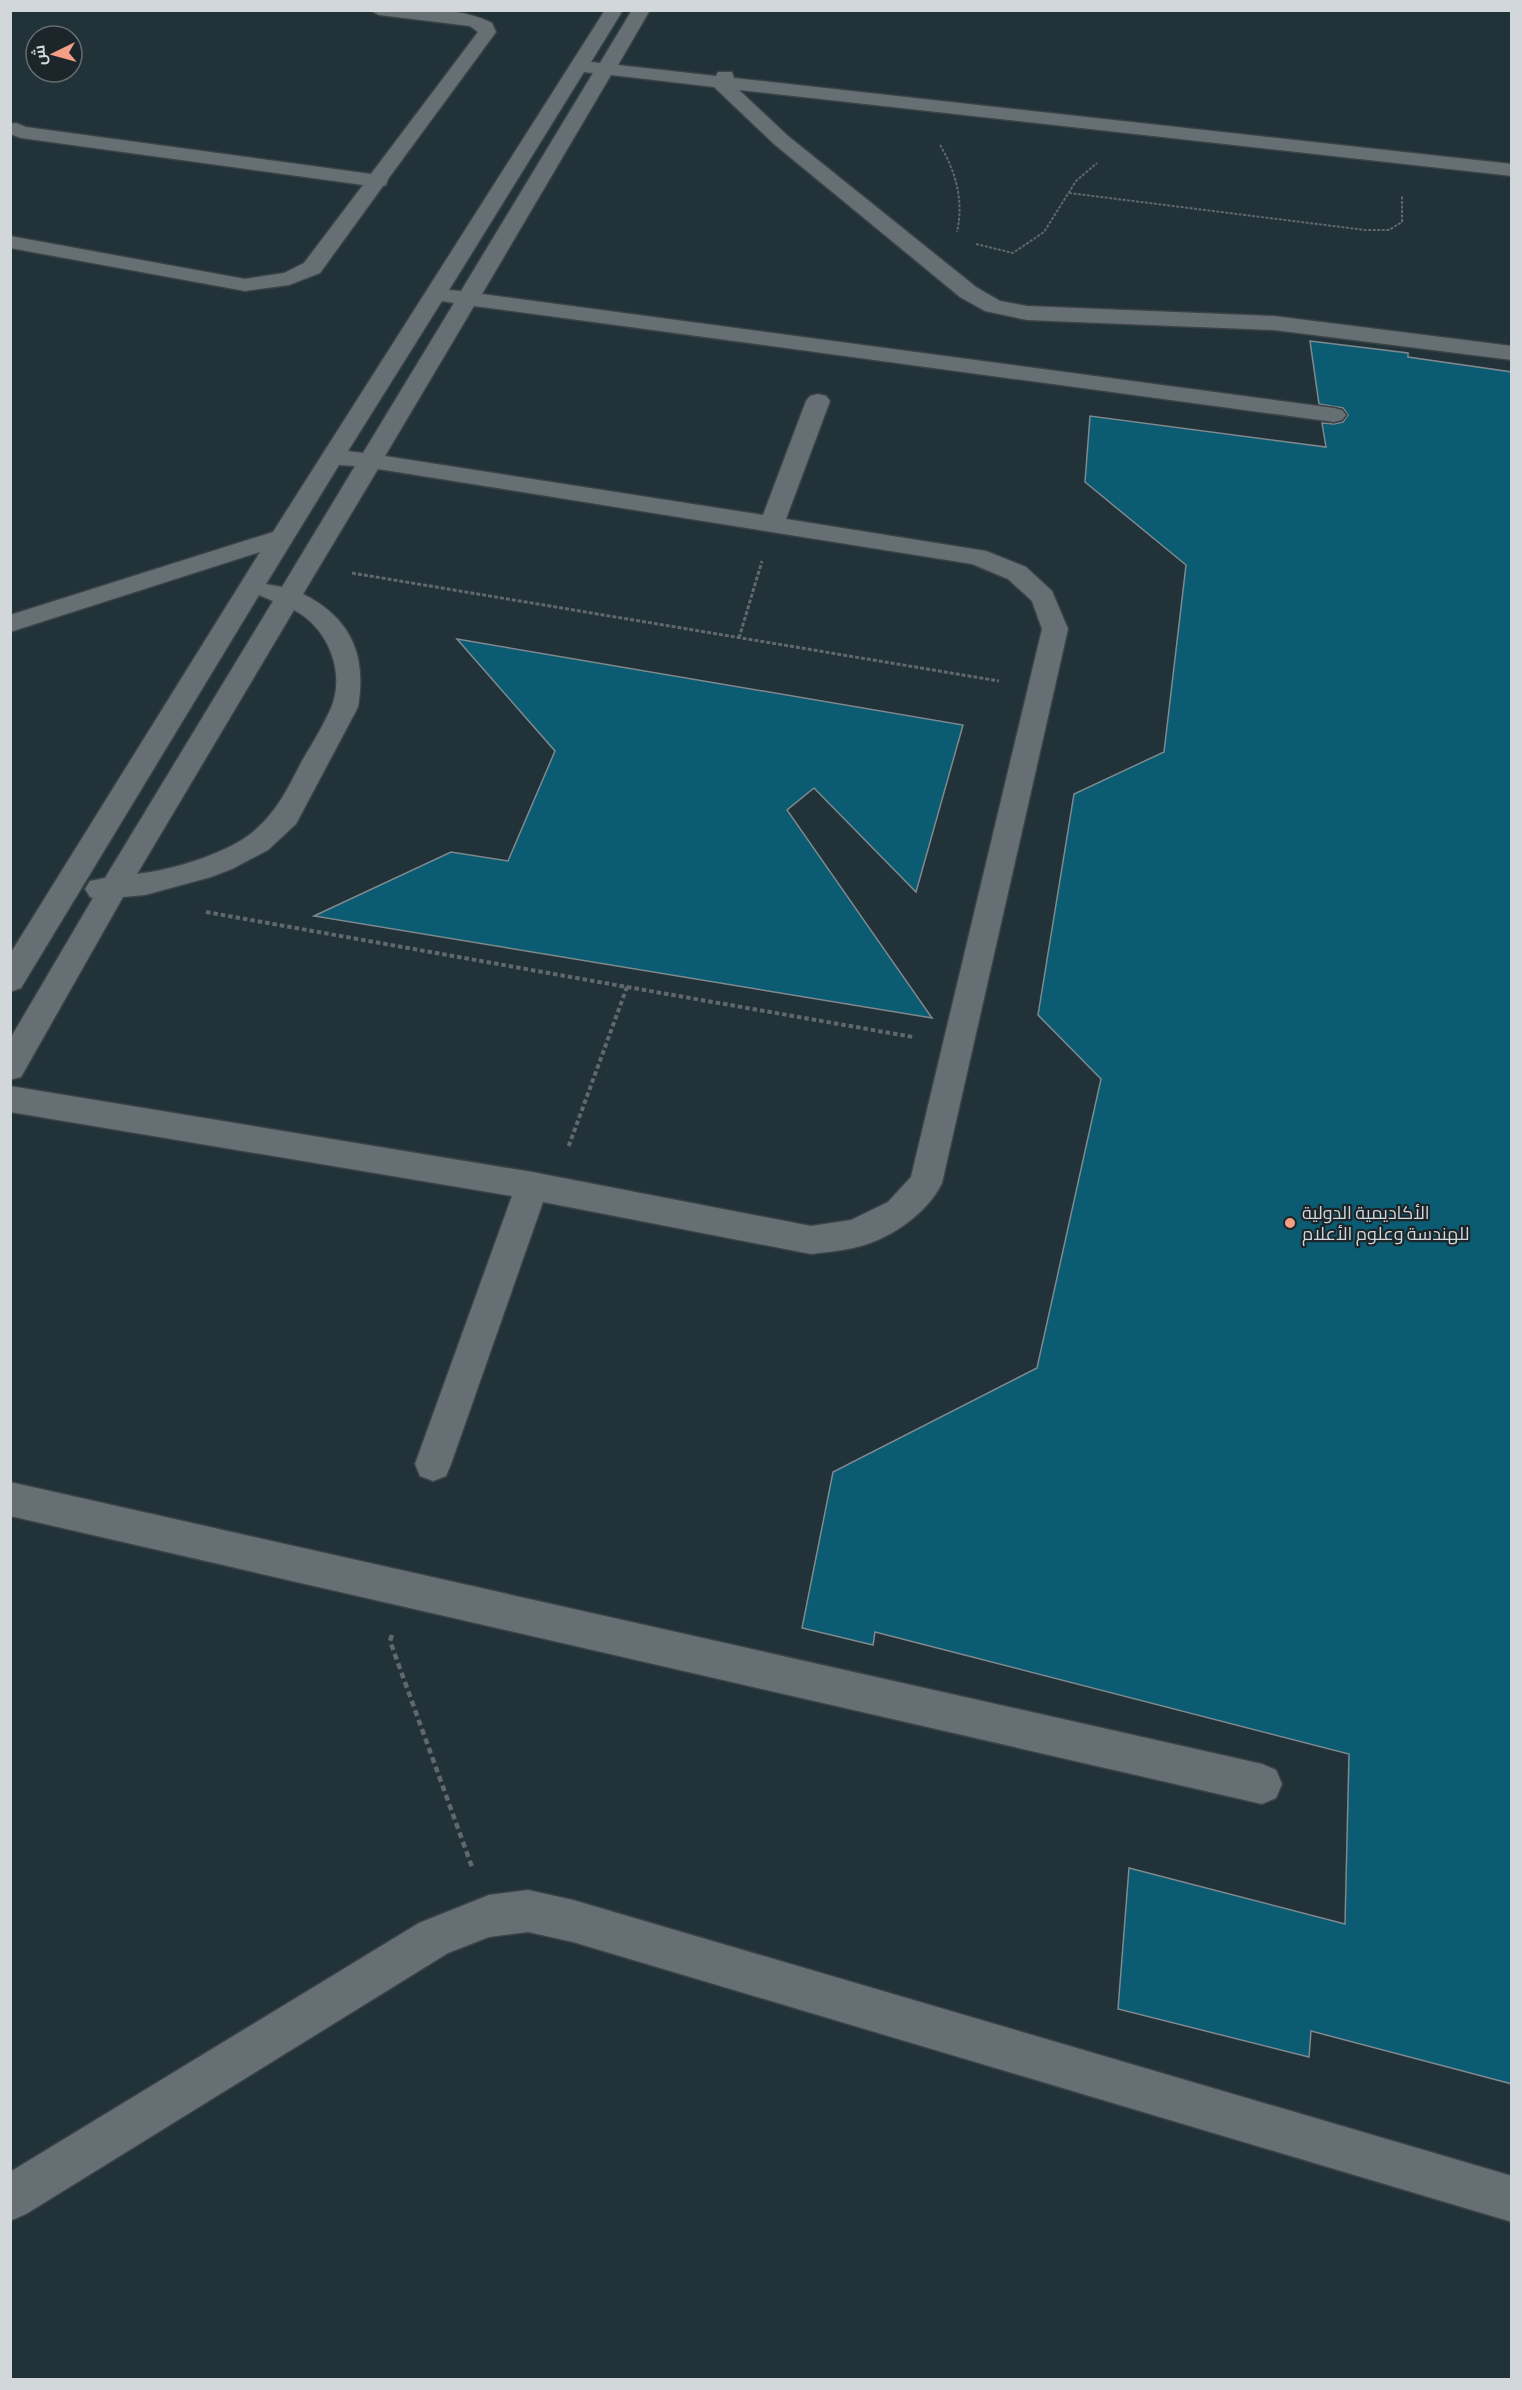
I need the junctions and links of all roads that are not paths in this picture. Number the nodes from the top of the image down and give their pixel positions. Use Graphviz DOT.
graph roads {
  1 [pos="379,10"];
  2 [pos="614,10"];
  3 [pos="640,11"];
  4 [pos="404,12"];
  5 [pos="584,58"];
  6 [pos="611,61"];
  7 [pos="726,75"];
  8 [pos="16,129"];
  9 [pos="1512,155"];
  10 [pos="1512,170"];
  11 [pos="379,181"];
  12 [pos="10,242"];
  13 [pos="435,294"];
  14 [pos="469,298"];
  15 [pos="1512,353"];
  16 [pos="818,401"];
  17 [pos="1334,415"];
  18 [pos="333,457"];
  19 [pos="372,461"];
  20 [pos="772,525"];
  21 [pos="282,537"];
  22 [pos="252,587"];
  23 [pos="295,588"];
  24 [pos="10,624"];
  25 [pos="67,888"];
  26 [pos="114,888"];
  27 [pos="15,959"];
  28 [pos="10,1068"];
  29 [pos="10,1099"];
  30 [pos="542,1189"];
  31 [pos="433,1464"];
  32 [pos="10,1499"];
  33 [pos="1262,1784"];
  34 [pos="10,2198"];
  35 [pos="1512,2199"];
  1 -- 4 [label="street"];
  2 -- 5 [label="street"];
  3 -- 6 [label="street"];
  4 -- 11 [label="street"];
  5 -- 6 [label="street"];
  5 -- 13 [label="street"];
  6 -- 7 [label="street"];
  6 -- 14 [label="street"];
  7 -- 9 [label="street"];
  7 -- 10 [label="street"];
  7 -- 15 [label="street"];
  8 -- 11 [label="street"];
  11 -- 12 [label="street"];
  13 -- 14 [label="street"];
  13 -- 18 [label="street"];
  14 -- 17 [label="street"];
  14 -- 19 [label="street"];
  16 -- 20 [label="street"];
  18 -- 19 [label="street"];
  18 -- 21 [label="street"];
  19 -- 20 [label="street"];
  19 -- 23 [label="street"];
  20 -- 30 [label="street"];
  21 -- 22 [label="street"];
  21 -- 24 [label="street"];
  22 -- 23 [label="street"];
  22 -- 25 [label="street"];
  23 -- 26 [label="street"];
  23 -- 26 [label="street"];
  25 -- 26 [label="street"];
  25 -- 27 [label="street"];
  26 -- 28 [label="street"];
  29 -- 30 [label="street"];
  30 -- 31 [label="street"];
  32 -- 33 [label="street"];
  34 -- 35 [label="street"];
}
